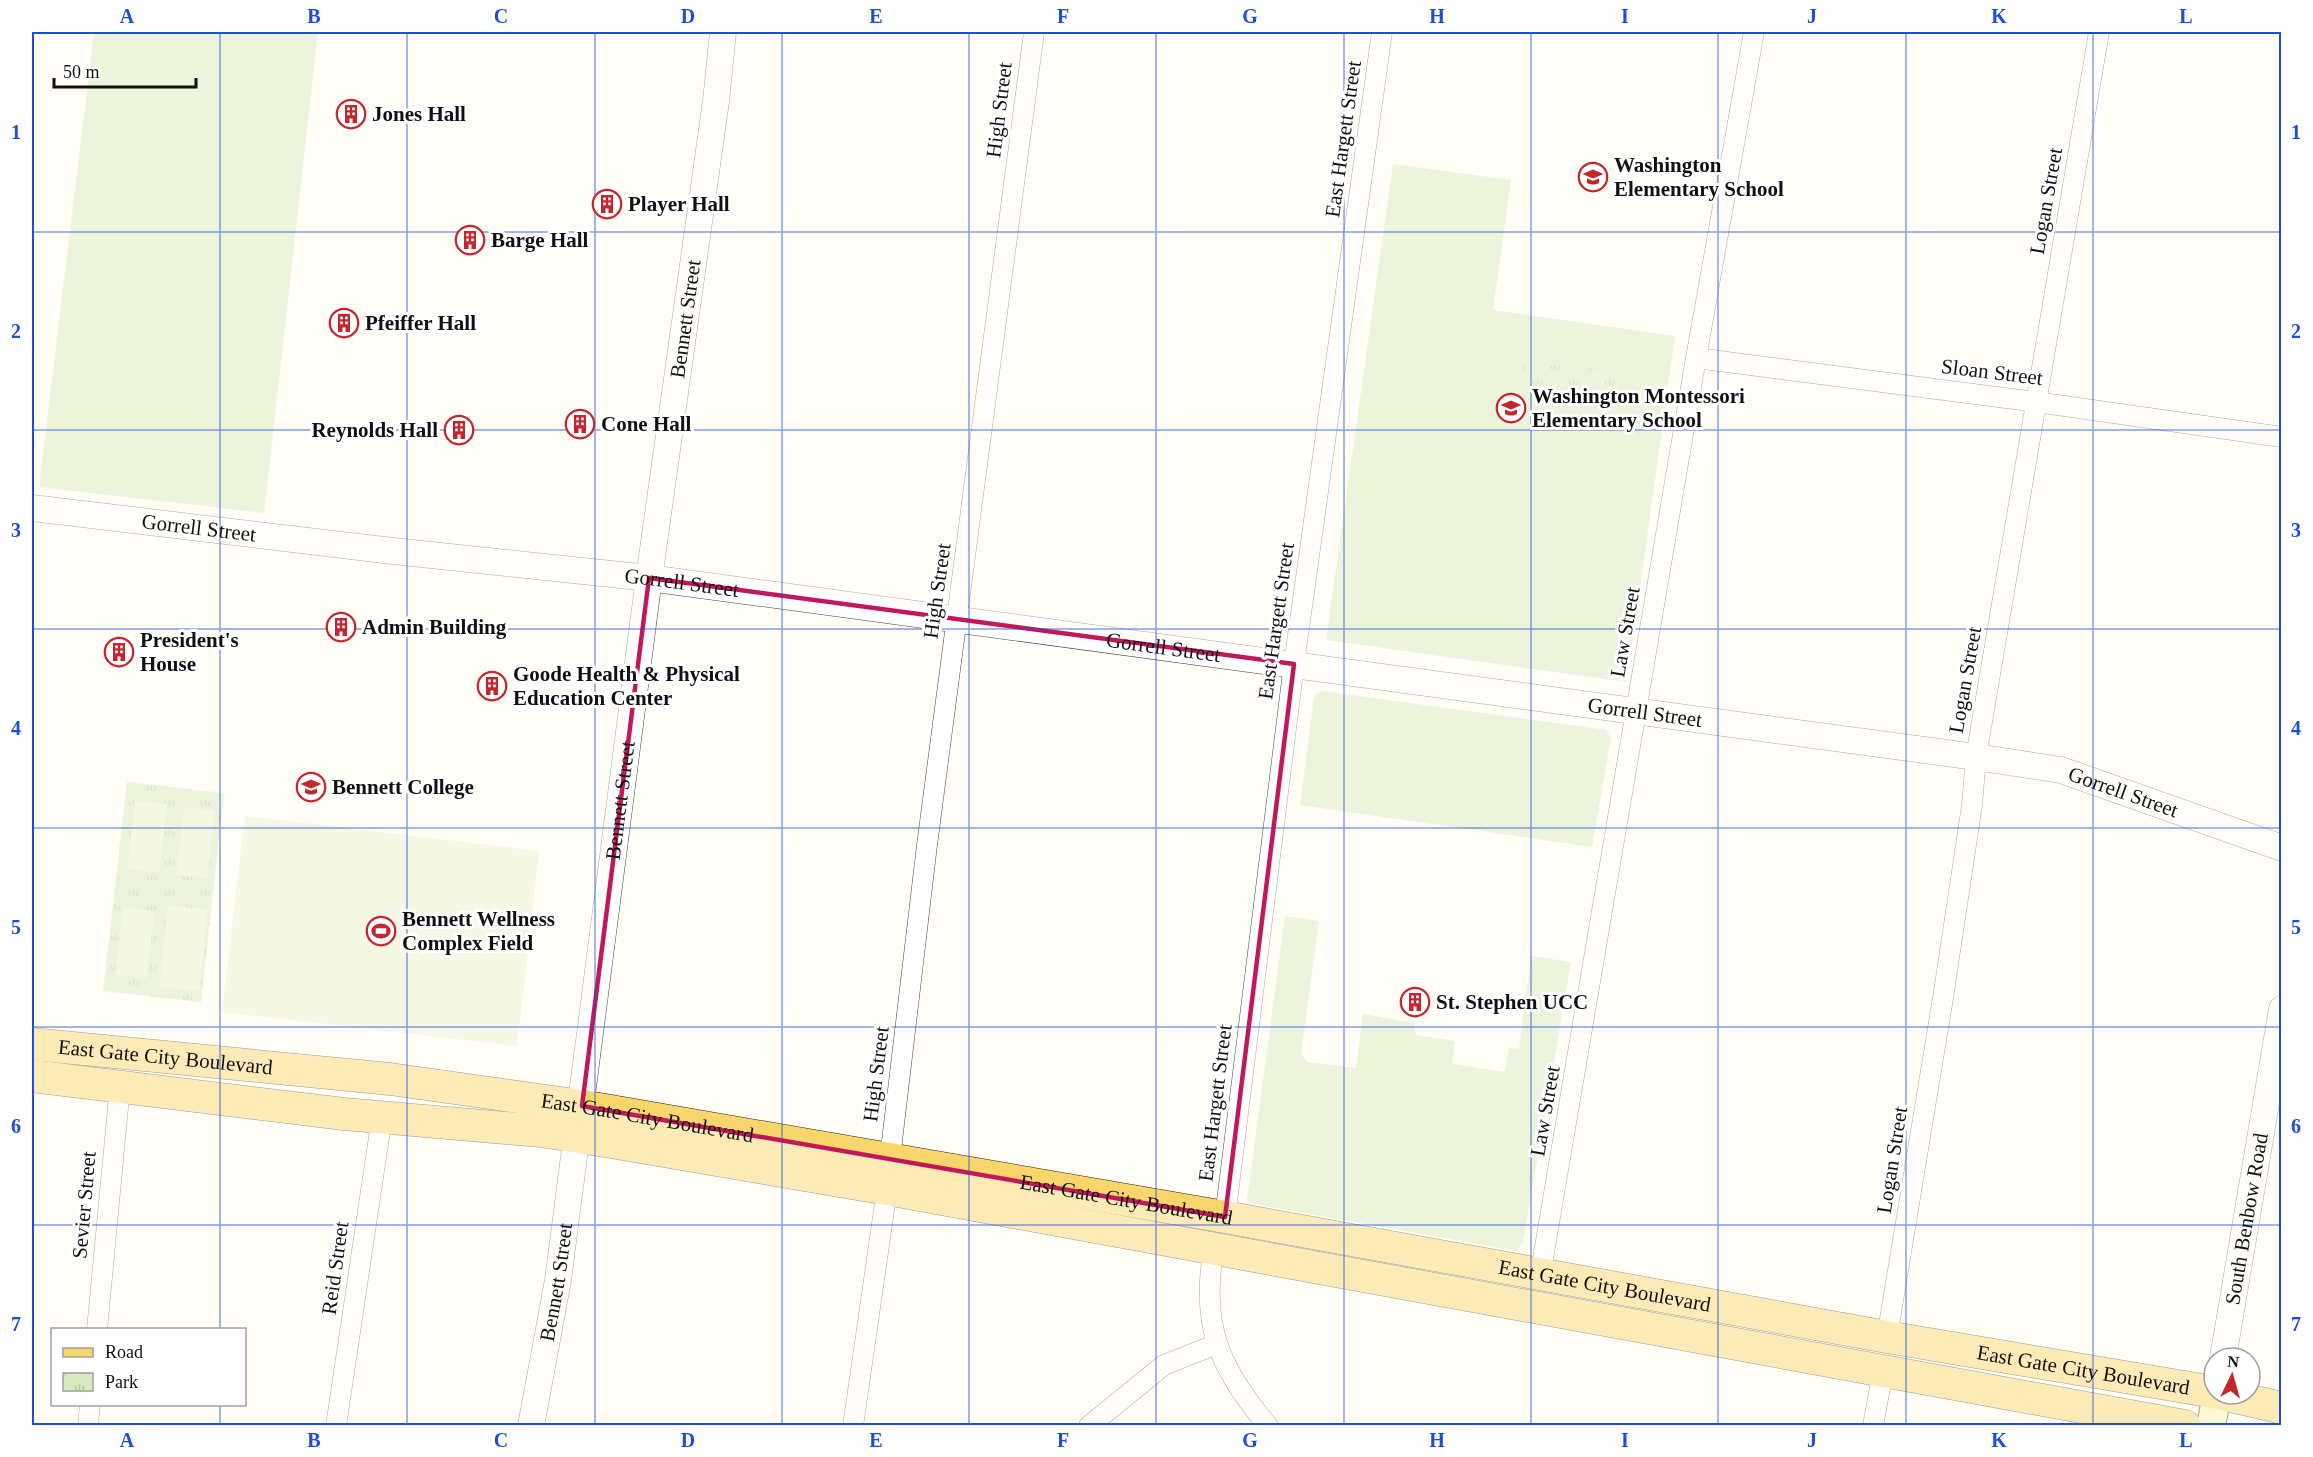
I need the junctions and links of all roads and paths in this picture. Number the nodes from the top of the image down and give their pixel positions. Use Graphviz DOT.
graph roads {
  1 [pos="723,32"];
  2 [pos="1034,32"];
  3 [pos="1382,32"];
  4 [pos="1754,32"];
  5 [pos="2099,32"];
  6 [pos="1696,358"];
  7 [pos="2036,402"];
  8 [pos="2282,437"];
  9 [pos="32,508"];
  10 [pos="649,578"];
  11 [pos="957,620"];
  12 [pos="1294,664"];
  13 [pos="1636,710"];
  14 [pos="1976,757"];
  15 [pos="2282,848"];
  16 [pos="2282,1009"];
  17 [pos="32,1044"];
  18 [pos="32,1076"];
  19 [pos="120,1086"];
  20 [pos="582,1106"];
  21 [pos="382,1117"];
  22 [pos="577,1137"];
  23 [pos="890,1158"];
  24 [pos="887,1189"];
  25 [pos="1225,1217"];
  26 [pos="1214,1248"];
  27 [pos="1540,1276"];
  28 [pos="97,1328"];
  29 [pos="1887,1337"];
  30 [pos="1217,1344"];
  31 [pos="2225,1346"];
  32 [pos="1883,1371"];
  33 [pos="2202,1391"];
  34 [pos="2262,1403"];
  35 [pos="90,1406"];
  36 [pos="2213,1406"];
  37 [pos="2282,1408"];
  38 [pos="87,1425"];
  39 [pos="336,1425"];
  40 [pos="531,1425"];
  41 [pos="853,1425"];
  42 [pos="1089,1425"];
  43 [pos="1268,1425"];
  44 [pos="1874,1425"];
  45 [pos="2185,1425"];
  46 [pos="2211,1425"];
  1 -- 10 [label="street, Bennett Street"];
  2 -- 11 [label="street, High Street"];
  3 -- 12 [label="street, East Hargett Street"];
  4 -- 6 [label="street, Law Street"];
  5 -- 7 [label="street, Logan Street"];
  6 -- 7 [label="street, Sloan Street"];
  6 -- 13 [label="street, Law Street"];
  7 -- 8 [label="street, Sloan Street"];
  7 -- 14 [label="street, Logan Street"];
  9 -- 10 [label="street, Gorrell Street"];
  10 -- 11 [label="street, Gorrell Street"];
  10 -- 20 [label="street, Bennett Street"];
  11 -- 12 [label="street, Gorrell Street"];
  11 -- 23 [label="street, High Street"];
  12 -- 13 [label="street, Gorrell Street"];
  12 -- 25 [label="street, East Hargett Street"];
  13 -- 14 [label="street, Gorrell Street"];
  13 -- 27 [label="street, Law Street"];
  14 -- 15 [label="street, Gorrell Street"];
  14 -- 29 [label="street, Logan Street"];
  16 -- 31 [label="street, South Benbow Road"];
  17 -- 20 [label="main road, East Gate City Boulevard"];
  18 -- 19 [label="main road, East Gate City Boulevard"];
  19 -- 21 [label="main road, East Gate City Boulevard"];
  19 -- 28 [label="street, Sevier Street"];
  20 -- 22 [label="street, Bennett Street"];
  20 -- 23 [label="main road, East Gate City Boulevard"];
  21 -- 22 [label="main road, East Gate City Boulevard"];
  21 -- 39 [label="street, Reid Street"];
  22 -- 24 [label="main road, East Gate City Boulevard"];
  22 -- 40 [label="street, Bennett Street"];
  23 -- 25 [label="main road, East Gate City Boulevard"];
  24 -- 26 [label="main road, East Gate City Boulevard"];
  24 -- 41 [label="street"];
  25 -- 27 [label="main road, East Gate City Boulevard"];
  26 -- 30 [label="street"];
  26 -- 32 [label="main road, East Gate City Boulevard"];
  27 -- 29 [label="main road, East Gate City Boulevard"];
  29 -- 33 [label="main road, East Gate City Boulevard"];
  30 -- 42 [label="street"];
  30 -- 43 [label="street"];
  32 -- 44 [label="street"];
  32 -- 45 [label="main road, East Gate City Boulevard"];
  34 -- 37 [label="main road"];
  35 -- 38 [label="street"];
  36 -- 46 [label="main road"];
}
